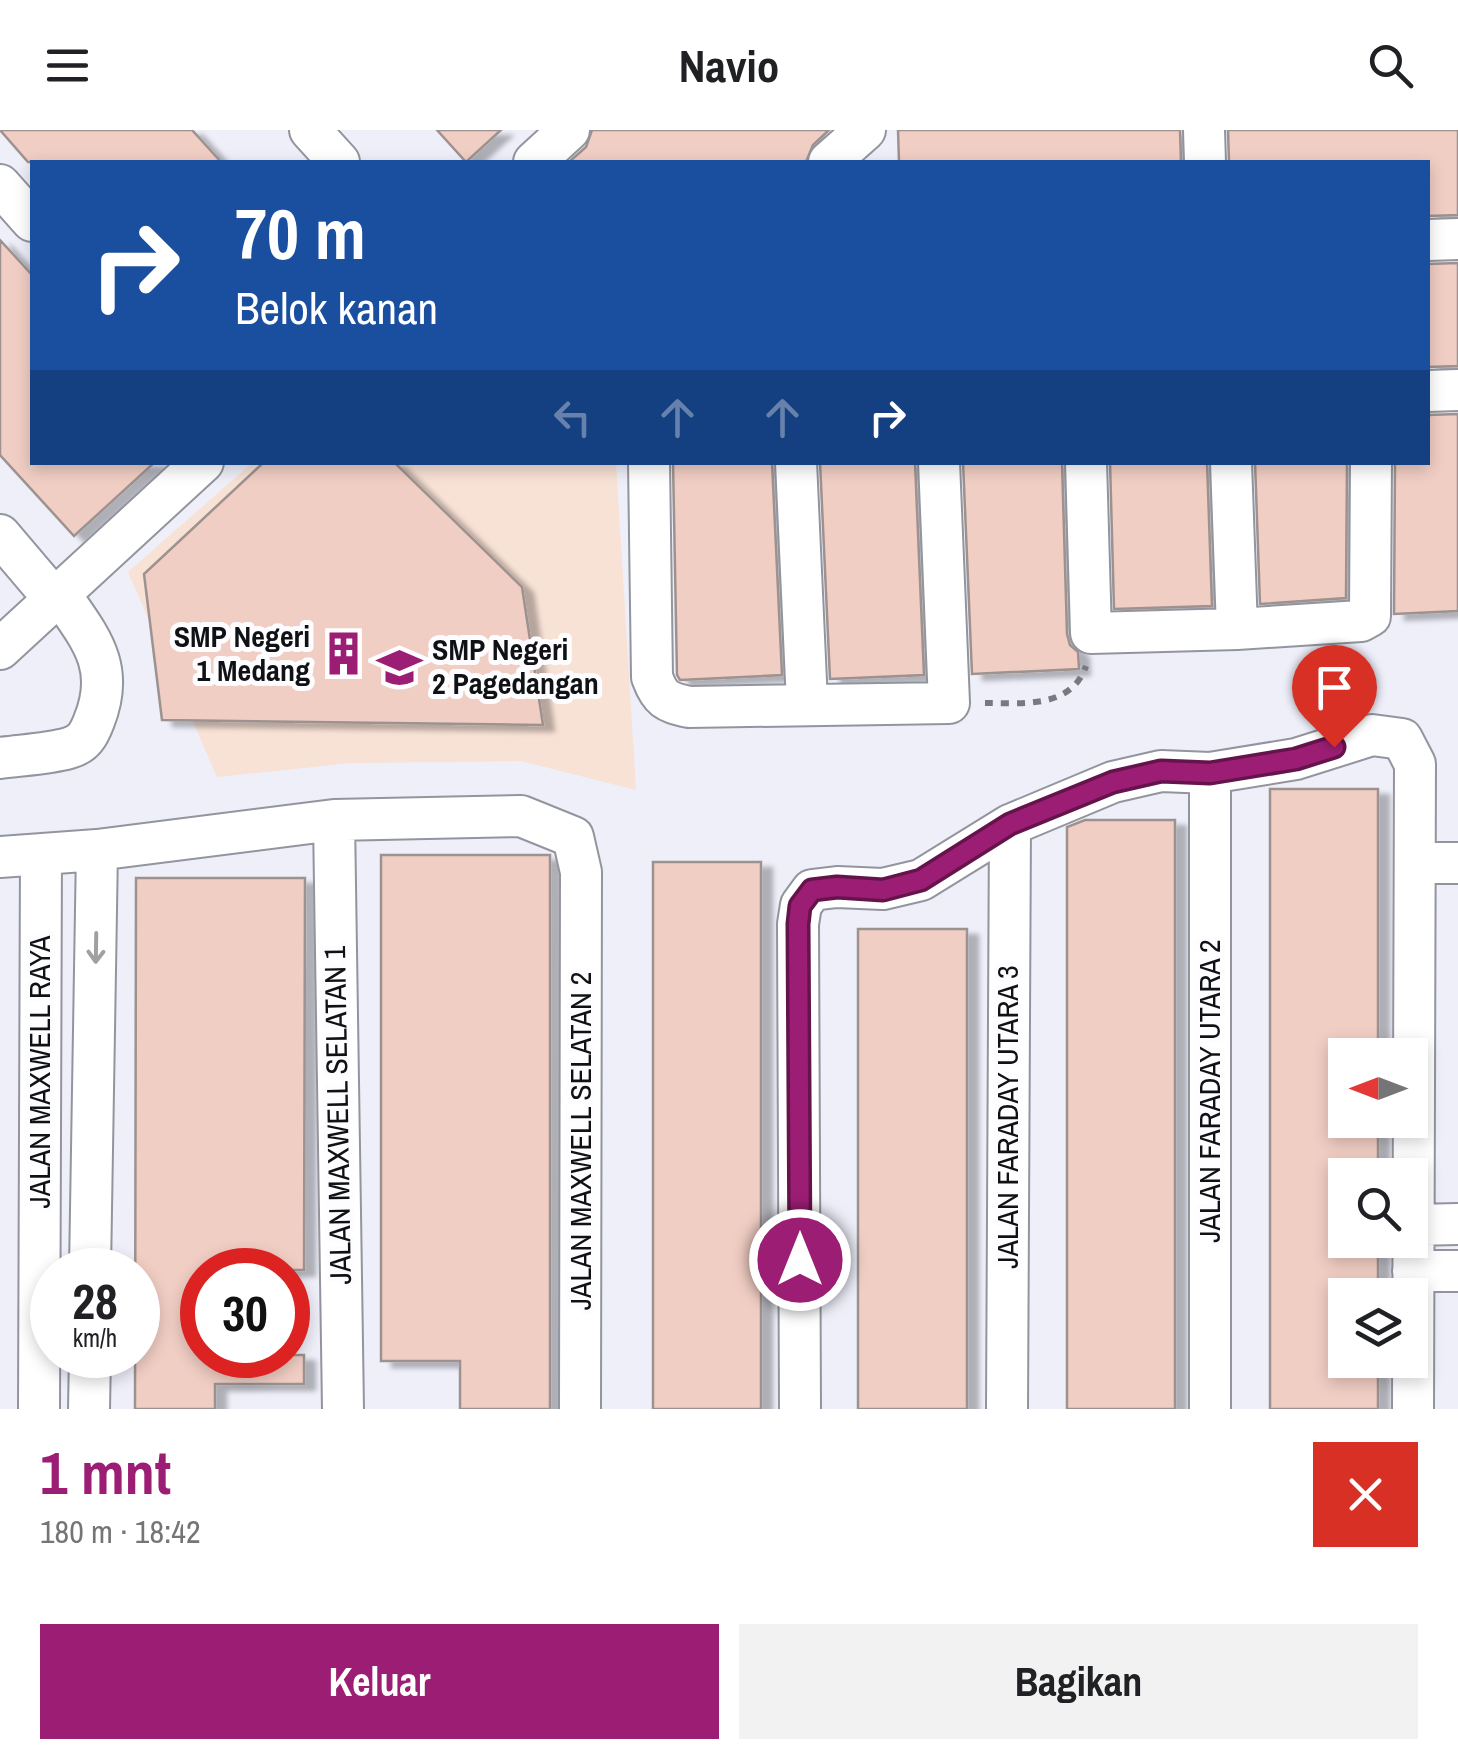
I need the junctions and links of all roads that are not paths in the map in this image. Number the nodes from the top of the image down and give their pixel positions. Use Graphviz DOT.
graph roads {
  1 [pos="310,130"];
  2 [pos="570,130"];
  3 [pos="1204,130"];
  4 [pos="338,160"];
  5 [pos="536,160"];
  6 [pos="1205,160"];
  7 [pos="0,184"];
  8 [pos="30,219"];
  9 [pos="1458,239"];
  10 [pos="1430,240"];
  11 [pos="1458,390"];
  12 [pos="1430,391"];
  13 [pos="200,465"];
  14 [pos="649,465"];
  15 [pos="796,465"];
  16 [pos="939,465"];
  17 [pos="1086,465"];
  18 [pos="1231,465"];
  19 [pos="1371,465"];
  20 [pos="0,535"];
  21 [pos="58,598"];
  22 [pos="1237,630"];
  23 [pos="0,649"];
  24 [pos="807,703"];
  25 [pos="0,758"];
  26 [pos="1210,773"];
  27 [pos="334,820"];
  28 [pos="1010,824"];
  29 [pos="97,850"];
  30 [pos="42,854"];
  31 [pos="0,857"];
  32 [pos="1458,862"];
  33 [pos="1416,863"];
  34 [pos="1414,1158"];
  35 [pos="39,1221"];
  36 [pos="91,1223"];
  37 [pos="1428,1224"];
  38 [pos="1458,1224"];
  39 [pos="90,1248"];
  40 [pos="1413,1258"];
  41 [pos="1413,1271"];
  42 [pos="1458,1271"];
  43 [pos="90,1378"];
  44 [pos="38,1409"];
  45 [pos="89,1409"];
  46 [pos="343,1409"];
  47 [pos="580,1409"];
  48 [pos="800,1409"];
  49 [pos="1006,1409"];
  50 [pos="1210,1409"];
  51 [pos="1413,1409"];
  1 -- 4 [label="street"];
  2 -- 5 [label="street"];
  3 -- 6 [label="street"];
  7 -- 8 [label="street"];
  9 -- 10 [label="street"];
  11 -- 12 [label="street"];
  13 -- 21 [label="street"];
  14 -- 24 [label="street"];
  15 -- 24 [label="street"];
  16 -- 24 [label="street"];
  17 -- 22 [label="street"];
  18 -- 22 [label="street"];
  19 -- 22 [label="street"];
  20 -- 21 [label="street"];
  21 -- 23 [label="street"];
  21 -- 25 [label="street"];
  26 -- 28 [label="street"];
  26 -- 33 [label="street"];
  26 -- 50 [label="street, JALAN FARADAY UTARA 2"];
  27 -- 29 [label="street"];
  27 -- 46 [label="street, JALAN MAXWELL SELATAN 1"];
  27 -- 47 [label="street, JALAN MAXWELL SELATAN 2"];
  28 -- 48 [label="street"];
  28 -- 49 [label="street, JALAN FARADAY UTARA 3"];
  29 -- 30 [label="street"];
  29 -- 36 [label="street, JALAN MAXWELL RAYA, one-way"];
  30 -- 31 [label="street"];
  30 -- 35 [label="street, JALAN MAXWELL RAYA"];
  32 -- 33 [label="street"];
  33 -- 34 [label="street"];
  35 -- 36 [label="street"];
  35 -- 44 [label="street, JALAN MAXWELL RAYA"];
  36 -- 39 [label="street, JALAN MAXWELL RAYA"];
  37 -- 38 [label="street"];
  40 -- 41 [label="street"];
  41 -- 42 [label="street"];
  41 -- 51 [label="street"];
  43 -- 45 [label="street"];
}
